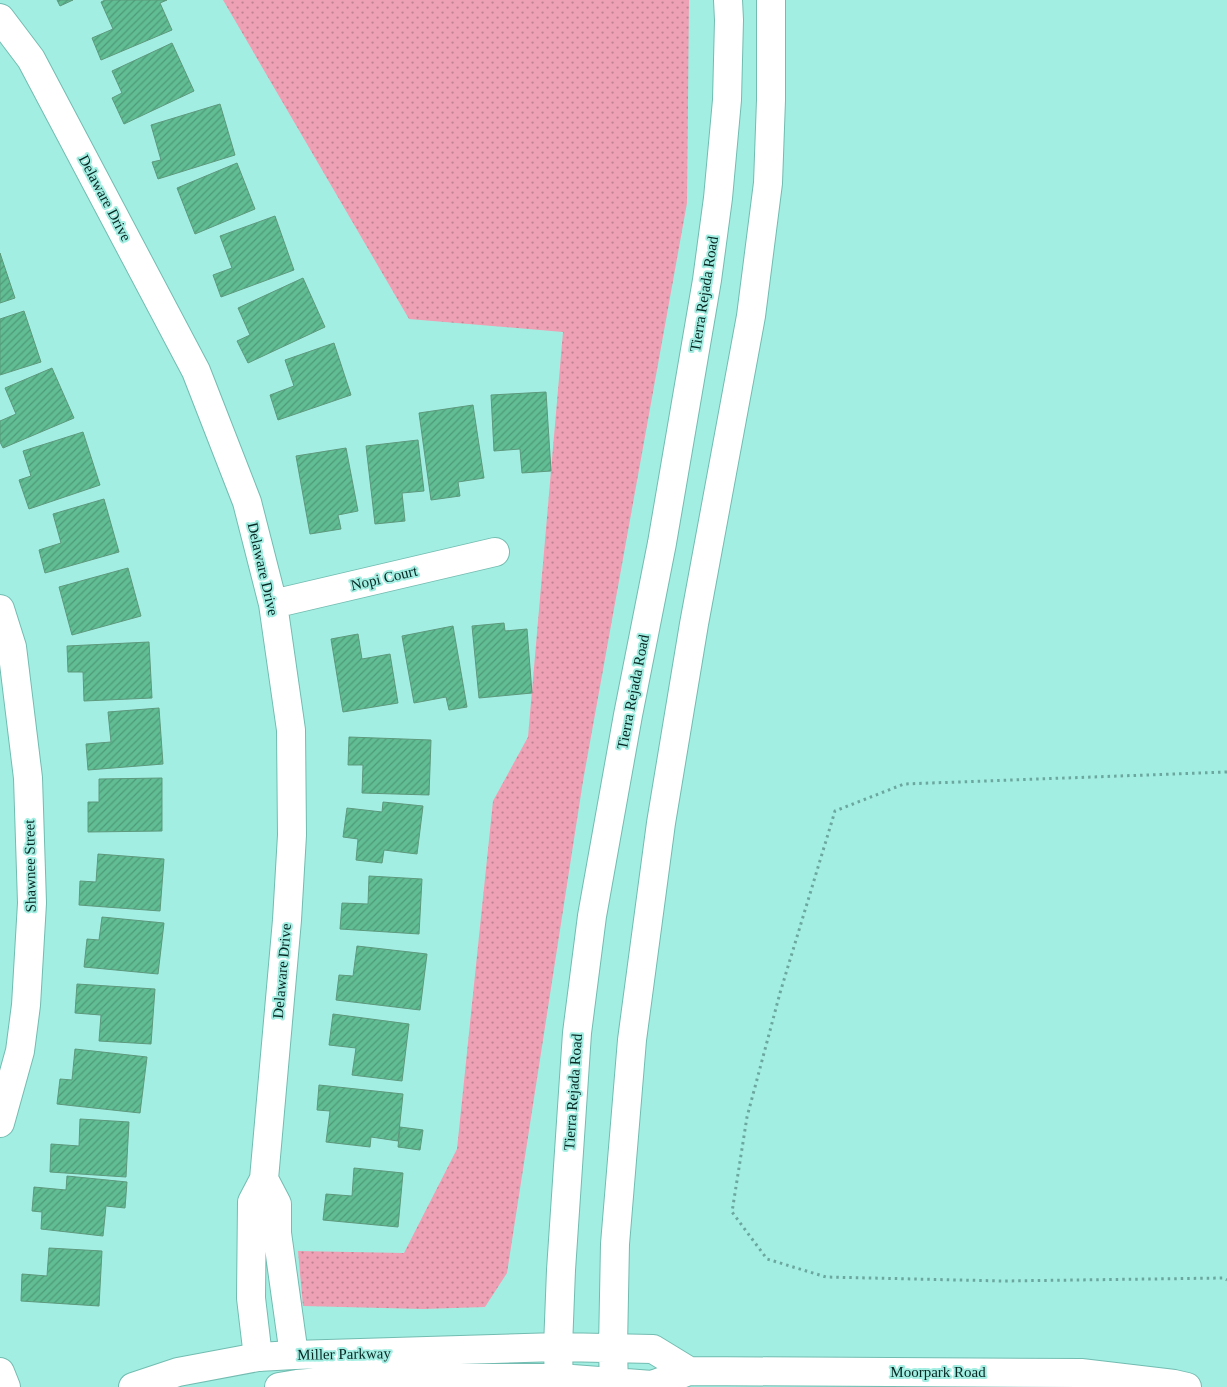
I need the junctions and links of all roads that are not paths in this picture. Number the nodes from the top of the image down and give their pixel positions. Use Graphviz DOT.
graph roads {
  1 [pos="728,0"];
  2 [pos="771,0"];
  3 [pos="0,18"];
  4 [pos="494,552"];
  5 [pos="273,604"];
  6 [pos="0,609"];
  7 [pos="0,1123"];
  8 [pos="264,1179"];
  9 [pos="558,1347"];
  10 [pos="613,1348"];
  11 [pos="294,1355"];
  12 [pos="258,1357"];
  13 [pos="689,1371"];
  14 [pos="0,1372"];
  15 [pos="378,1383"];
  16 [pos="559,1383"];
  17 [pos="614,1385"];
  18 [pos="6,1387"];
  19 [pos="133,1387"];
  20 [pos="279,1387"];
  21 [pos="1187,1387"];
  1 -- 9 [label="main road, Tierra Rejada Road"];
  2 -- 10 [label="main road"];
  3 -- 5 [label="main road, Delaware Drive"];
  4 -- 5 [label="main road, Nopi Court"];
  5 -- 8 [label="main road, Delaware Drive"];
  6 -- 7 [label="main road, Shawnee Street"];
  8 -- 11 [label="main road"];
  8 -- 12 [label="main road, Delaware Drive"];
  9 -- 10 [label="main road"];
  9 -- 11 [label="main road, Miller Parkway"];
  9 -- 16 [label="main road, Tierra Rejada Road"];
  10 -- 13 [label="main road"];
  10 -- 17 [label="main road"];
  11 -- 12 [label="main road, Miller Parkway"];
  12 -- 19 [label="main road, Miller Parkway"];
  13 -- 17 [label="main road, Moorpark Road"];
  13 -- 21 [label="main road, Moorpark Road"];
  14 -- 18 [label="main road"];
  15 -- 16 [label="main road, Miller Parkway"];
  15 -- 20 [label="main road, Miller Parkway"];
  16 -- 17 [label="main road, Moorpark Road"];
}
